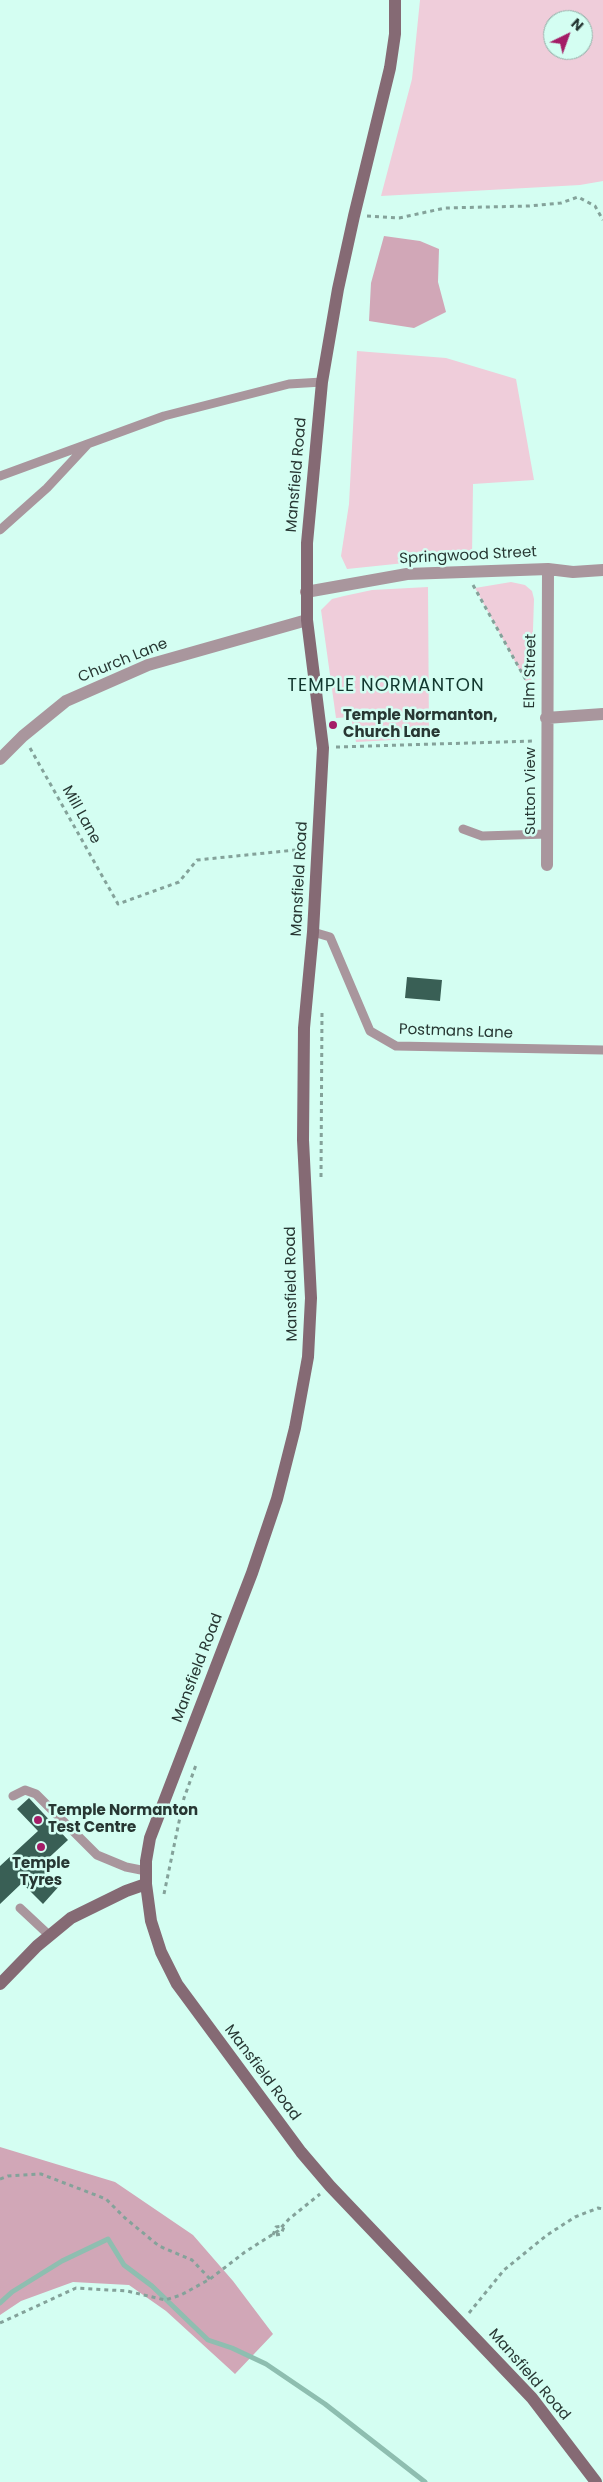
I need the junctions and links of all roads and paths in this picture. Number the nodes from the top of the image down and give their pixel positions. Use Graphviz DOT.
graph roads {
  1 [pos="395,0"];
  2 [pos="354,216"];
  3 [pos="603,220"];
  4 [pos="322,382"];
  5 [pos="90,442"];
  6 [pos="0,476"];
  7 [pos="0,530"];
  8 [pos="548,569"];
  9 [pos="603,570"];
  10 [pos="466,572"];
  11 [pos="306,592"];
  12 [pos="307,620"];
  13 [pos="603,714"];
  14 [pos="546,718"];
  15 [pos="23,736"];
  16 [pos="547,740"];
  17 [pos="323,748"];
  18 [pos="0,760"];
  19 [pos="463,829"];
  20 [pos="547,834"];
  21 [pos="318,846"];
  22 [pos="547,865"];
  23 [pos="313,932"];
  24 [pos="322,1004"];
  25 [pos="603,1050"];
  26 [pos="322,1186"];
  27 [pos="198,1760"];
  28 [pos="13,1796"];
  29 [pos="146,1871"];
  30 [pos="146,1884"];
  31 [pos="165,1901"];
  32 [pos="20,1908"];
  33 [pos="50,1936"];
  34 [pos="0,1984"];
  35 [pos="0,2179"];
  36 [pos="330,2186"];
  37 [pos="603,2205"];
  38 [pos="598,2208"];
  39 [pos="603,2209"];
  40 [pos="284,2226"];
  41 [pos="272,2236"];
  42 [pos="210,2279"];
  43 [pos="0,2323"];
  44 [pos="460,2323"];
  45 [pos="596,2482"];
  1 -- 2 [label="main road, Mansfield Road"];
  2 -- 3 [label="path"];
  2 -- 4 [label="main road, Mansfield Road"];
  4 -- 5 [label="lane"];
  4 -- 11 [label="main road, Mansfield Road"];
  5 -- 6 [label="lane"];
  5 -- 7 [label="lane"];
  8 -- 9 [label="street, Springwood Street"];
  8 -- 10 [label="street, Springwood Street"];
  8 -- 14 [label="street, Elm Street"];
  10 -- 11 [label="street, Springwood Street"];
  10 -- 14 [label="path"];
  11 -- 12 [label="main road, Mansfield Road"];
  12 -- 15 [label="street, Church Lane"];
  12 -- 17 [label="main road, Mansfield Road"];
  13 -- 14 [label="street, Elm Street"];
  14 -- 16 [label="street, Sutton View"];
  15 -- 18 [label="street, Church Lane"];
  15 -- 21 [label="path, Mill Lane"];
  16 -- 17 [label="path"];
  16 -- 20 [label="street, Sutton View"];
  17 -- 21 [label="main road, Mansfield Road"];
  19 -- 20 [label="lane"];
  20 -- 22 [label="street, Sutton View"];
  21 -- 23 [label="main road, Mansfield Road"];
  23 -- 25 [label="lane, Postmans Lane"];
  23 -- 29 [label="main road, Mansfield Road"];
  24 -- 26 [label="path"];
  27 -- 31 [label="path"];
  28 -- 29 [label="lane"];
  29 -- 30 [label="main road, Mansfield Road"];
  30 -- 33 [label="main road"];
  30 -- 36 [label="main road, Mansfield Road"];
  32 -- 33 [label="lane"];
  33 -- 34 [label="main road"];
  35 -- 42 [label="path"];
  36 -- 40 [label="path"];
  36 -- 44 [label="main road, Mansfield Road"];
  37 -- 38 [label="path"];
  38 -- 39 [label="path"];
  38 -- 44 [label="path"];
  40 -- 41 [label="path"];
  40 -- 41 [label="path"];
  41 -- 42 [label="path"];
  42 -- 43 [label="path"];
  44 -- 45 [label="main road, Mansfield Road"];
}
